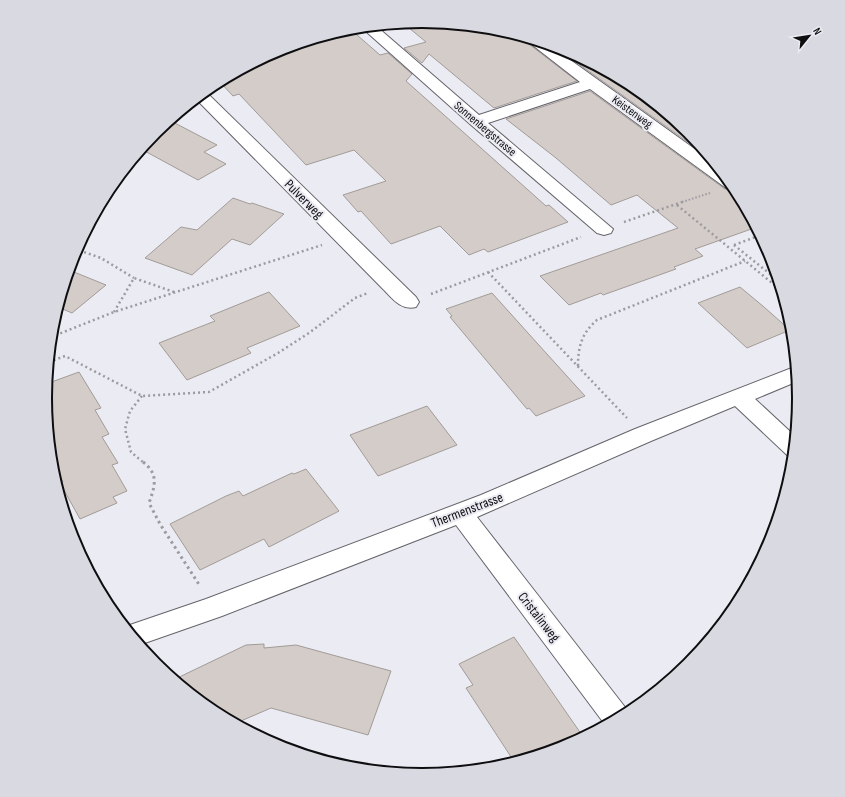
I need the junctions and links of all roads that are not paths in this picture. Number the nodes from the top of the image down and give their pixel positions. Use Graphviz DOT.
graph roads {
  1 [pos="374,31"];
  2 [pos="546,49"];
  3 [pos="592,83"];
  4 [pos="204,99"];
  5 [pos="476,121"];
  6 [pos="715,172"];
  7 [pos="604,229"];
  8 [pos="409,302"];
  9 [pos="792,375"];
  10 [pos="738,396"];
  11 [pos="790,445"];
  12 [pos="460,513"];
  13 [pos="137,634"];
  14 [pos="614,715"];
  1 -- 5 [label="street, Sonnenbergstrasse"];
  2 -- 3 [label="street, Keistenweg"];
  3 -- 5 [label="street"];
  3 -- 6 [label="street, Keistenweg"];
  4 -- 8 [label="street, Pulverweg"];
  5 -- 7 [label="street, Sonnenbergstrasse"];
  9 -- 10 [label="street, Thermenstrasse"];
  10 -- 11 [label="street"];
  10 -- 12 [label="street, Thermenstrasse"];
  12 -- 13 [label="street, Thermenstrasse"];
  12 -- 14 [label="street, Cristalinweg"];
}
